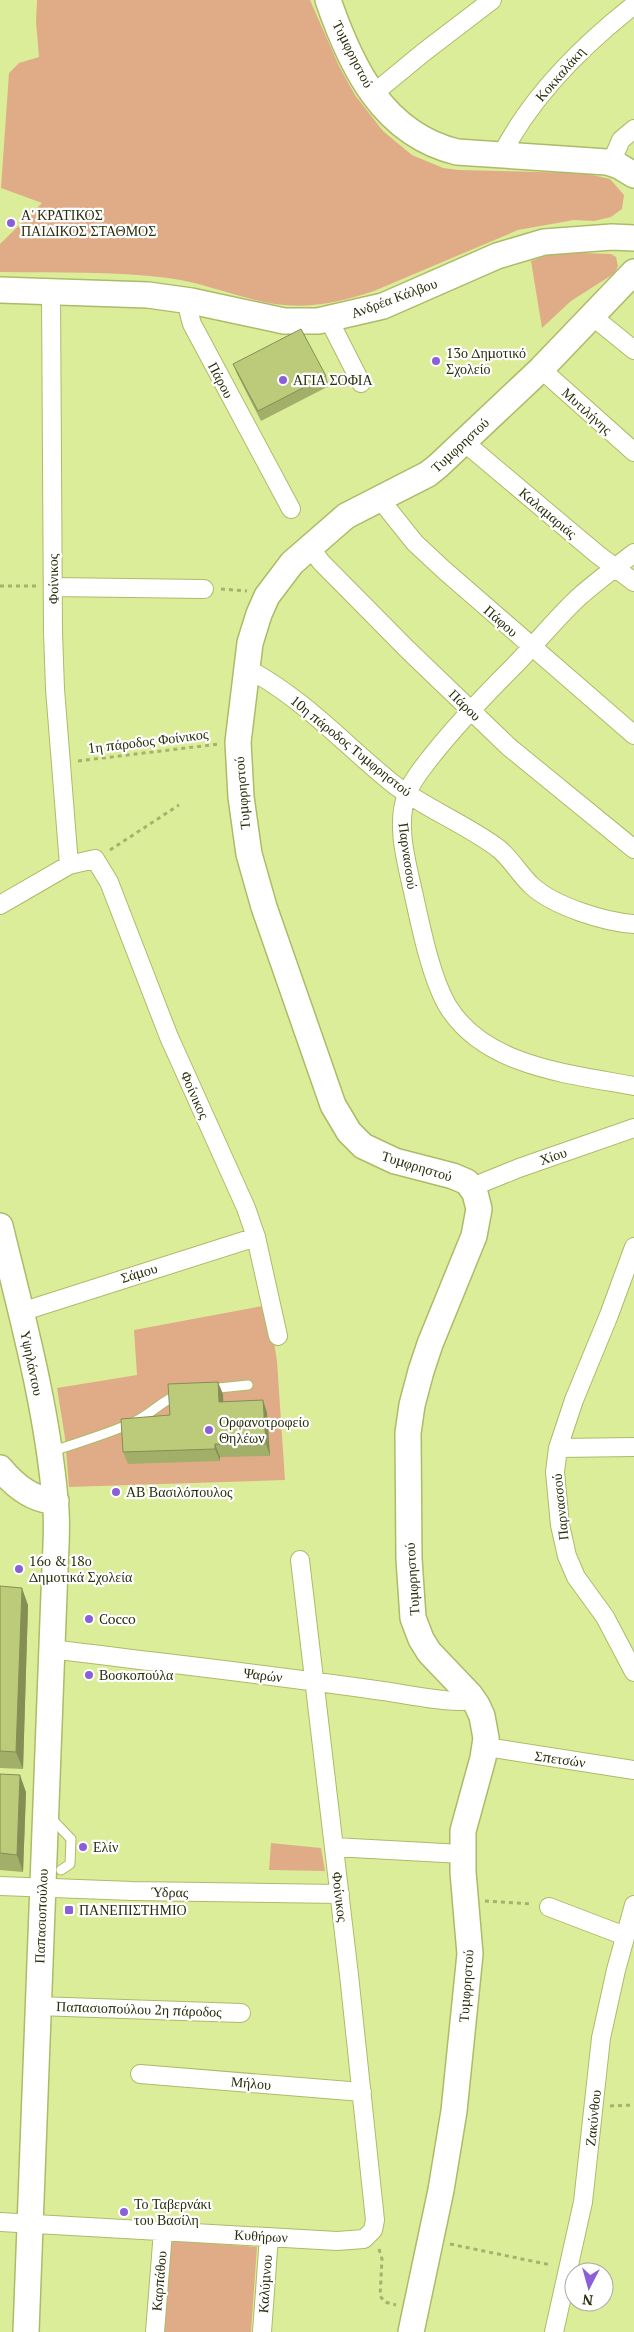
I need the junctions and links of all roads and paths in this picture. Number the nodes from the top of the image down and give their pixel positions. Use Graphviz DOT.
graph roads {
  1 [pos="328,0"];
  2 [pos="492,0"];
  3 [pos="634,5"];
  4 [pos="373,94"];
  5 [pos="634,129"];
  6 [pos="501,156"];
  7 [pos="611,163"];
  8 [pos="634,175"];
  9 [pos="634,218"];
  10 [pos="626,237"];
  11 [pos="634,272"];
  12 [pos="0,290"];
  13 [pos="51,292"];
  14 [pos="191,301"];
  15 [pos="592,316"];
  16 [pos="329,320"];
  17 [pos="634,350"];
  18 [pos="541,369"];
  19 [pos="361,383"];
  20 [pos="464,442"];
  21 [pos="634,452"];
  22 [pos="379,498"];
  23 [pos="291,509"];
  24 [pos="310,547"];
  25 [pos="634,553"];
  26 [pos="615,568"];
  27 [pos="634,582"];
  28 [pos="0,586"];
  29 [pos="53,587"];
  30 [pos="204,589"];
  31 [pos="267,596"];
  32 [pos="532,648"];
  33 [pos="246,668"];
  34 [pos="471,710"];
  35 [pos="634,735"];
  36 [pos="238,742"];
  37 [pos="61,764"];
  38 [pos="407,793"];
  39 [pos="178,804"];
  40 [pos="634,848"];
  41 [pos="96,859"];
  42 [pos="69,865"];
  43 [pos="0,905"];
  44 [pos="634,924"];
  45 [pos="634,1086"];
  46 [pos="634,1128"];
  47 [pos="472,1187"];
  48 [pos="0,1226"];
  49 [pos="256,1237"];
  50 [pos="634,1247"];
  51 [pos="21,1312"];
  52 [pos="278,1336"];
  53 [pos="248,1385"];
  54 [pos="634,1447"];
  55 [pos="558,1448"];
  56 [pos="50,1452"];
  57 [pos="0,1468"];
  58 [pos="56,1501"];
  59 [pos="300,1560"];
  60 [pos="51,1649"];
  61 [pos="632,1662"];
  62 [pos="314,1681"];
  63 [pos="470,1694"];
  64 [pos="486,1747"];
  65 [pos="634,1770"];
  66 [pos="44,1812"];
  67 [pos="334,1847"];
  68 [pos="462,1854"];
  69 [pos="61,1870"];
  70 [pos="0,1886"];
  71 [pos="42,1889"];
  72 [pos="340,1894"];
  73 [pos="466,1899"];
  74 [pos="550,1907"];
  75 [pos="633,1912"];
  76 [pos="625,1936"];
  77 [pos="38,2006"];
  78 [pos="241,2013"];
  79 [pos="140,2074"];
  80 [pos="362,2092"];
  81 [pos="595,2105"];
  82 [pos="634,2105"];
  83 [pos="0,2222"];
  84 [pos="30,2223"];
  85 [pos="163,2230"];
  86 [pos="370,2233"];
  87 [pos="269,2237"];
  88 [pos="431,2240"];
  89 [pos="382,2259"];
  90 [pos="570,2262"];
  91 [pos="564,2267"];
  92 [pos="564,2289"];
  93 [pos="416,2308"];
  94 [pos="26,2332"];
  95 [pos="155,2332"];
  96 [pos="262,2332"];
  97 [pos="411,2332"];
  98 [pos="554,2332"];
  1 -- 4 [label="street, Τυμφρηστού"];
  2 -- 4 [label="street"];
  3 -- 6 [label="street, Κοκκαλάκη"];
  4 -- 6 [label="street, Τυμφρηστού"];
  5 -- 7 [label="street"];
  6 -- 7 [label="street, Τυμφρηστού"];
  7 -- 8 [label="street, Τυμφρηστού"];
  9 -- 10 [label="street"];
  10 -- 16 [label="street, Ανδρέα Κάλβου"];
  11 -- 15 [label="street, Τυμφρηστού"];
  12 -- 13 [label="street, Ανδρέα Κάλβου"];
  13 -- 14 [label="street, Ανδρέα Κάλβου"];
  13 -- 29 [label="street, Φοίνικος"];
  14 -- 16 [label="street, Ανδρέα Κάλβου"];
  14 -- 23 [label="street, Πάρου"];
  15 -- 17 [label="street"];
  15 -- 18 [label="street, Τυμφρηστού"];
  16 -- 19 [label="street"];
  18 -- 20 [label="street, Τυμφρηστού"];
  18 -- 21 [label="street, Μυτιλήνης"];
  20 -- 22 [label="street, Τυμφρηστού"];
  20 -- 26 [label="street, Καλαμαριάς"];
  22 -- 24 [label="street, Τυμφρηστού"];
  22 -- 32 [label="street, Πάφου"];
  24 -- 31 [label="street, Τυμφρηστού"];
  24 -- 34 [label="street, Πάρου"];
  25 -- 26 [label="street, Παρνασσού"];
  26 -- 27 [label="street, Καλαμαριάς"];
  26 -- 32 [label="street, Παρνασσού"];
  28 -- 29 [label="path"];
  29 -- 30 [label="street"];
  29 -- 37 [label="street, Φοίνικος"];
  30 -- 31 [label="path"];
  31 -- 33 [label="street, Τυμφρηστού"];
  32 -- 34 [label="street, Παρνασσού"];
  32 -- 35 [label="street, Πάφου"];
  33 -- 36 [label="street, Τυμφρηστού"];
  33 -- 38 [label="street, 10η πάροδος Τυμφρηστού"];
  34 -- 38 [label="street, Παρνασσού"];
  34 -- 40 [label="street, Πάρου"];
  36 -- 37 [label="path, 1η πάροδος Φοίνικος"];
  36 -- 47 [label="street, Τυμφρηστού"];
  37 -- 42 [label="street, Φοίνικος"];
  38 -- 44 [label="street, 10η πάροδος Τυμφρηστού"];
  38 -- 45 [label="street, Παρνασσού"];
  39 -- 41 [label="path"];
  41 -- 42 [label="street"];
  41 -- 49 [label="street, Φοίνικος"];
  42 -- 43 [label="street"];
  46 -- 47 [label="street, Χίου"];
  47 -- 63 [label="street, Τυμφρηστού"];
  48 -- 51 [label="street, Υψηλάντου"];
  49 -- 51 [label="street, Σάμου"];
  49 -- 52 [label="street, Φοίνικος"];
  50 -- 55 [label="street, Παρνασσού"];
  51 -- 56 [label="street, Υψηλάντου"];
  53 -- 56 [label="lane"];
  54 -- 55 [label="street"];
  55 -- 61 [label="street, Παρνασσού"];
  56 -- 58 [label="street, Υψηλάντου"];
  57 -- 58 [label="street"];
  58 -- 60 [label="street, Παπασιοπούλου"];
  59 -- 62 [label="street, Φοίνικος"];
  60 -- 62 [label="street, Ψαρών"];
  60 -- 66 [label="street, Παπασιοπούλου"];
  62 -- 63 [label="street, Ψαρών"];
  62 -- 67 [label="street, Φοίνικος"];
  63 -- 64 [label="street, Τυμφρηστού"];
  64 -- 65 [label="street, Σπετσών"];
  64 -- 68 [label="street, Τυμφρηστού"];
  66 -- 69 [label="lane"];
  66 -- 71 [label="street, Παπασιοπούλου"];
  67 -- 68 [label="street"];
  67 -- 72 [label="street, Φοίνικος"];
  68 -- 73 [label="street, Τυμφρηστού"];
  70 -- 71 [label="street, Ύδρας"];
  71 -- 72 [label="street, Ύδρας"];
  71 -- 77 [label="street, Παπασιοπούλου"];
  72 -- 80 [label="street, Φοίνικος"];
  73 -- 74 [label="path"];
  73 -- 88 [label="street, Τυμφρηστού"];
  74 -- 76 [label="street"];
  75 -- 76 [label="street, Ζακύνθου"];
  76 -- 81 [label="street, Ζακύνθου"];
  77 -- 78 [label="street, Παπασιοπούλου 2η πάροδος"];
  77 -- 84 [label="street, Παπασιοπούλου"];
  79 -- 80 [label="street, Μήλου"];
  80 -- 86 [label="street, Φοίνικος"];
  81 -- 82 [label="path"];
  81 -- 90 [label="street, Ζακύνθου"];
  83 -- 84 [label="street, Κυθήρων"];
  84 -- 85 [label="street, Κυθήρων"];
  84 -- 94 [label="street, Παπασιοπούλου"];
  85 -- 87 [label="street, Κυθήρων"];
  85 -- 95 [label="street, Καρπάθου"];
  86 -- 87 [label="street, Κυθήρων"];
  87 -- 96 [label="street, Καλύμνου"];
  88 -- 91 [label="path"];
  88 -- 93 [label="street, Τυμφρηστού"];
  89 -- 93 [label="path"];
  92 -- 98 [label="street, Ζακύνθου"];
  93 -- 97 [label="street, Τυμφρηστού"];
}
